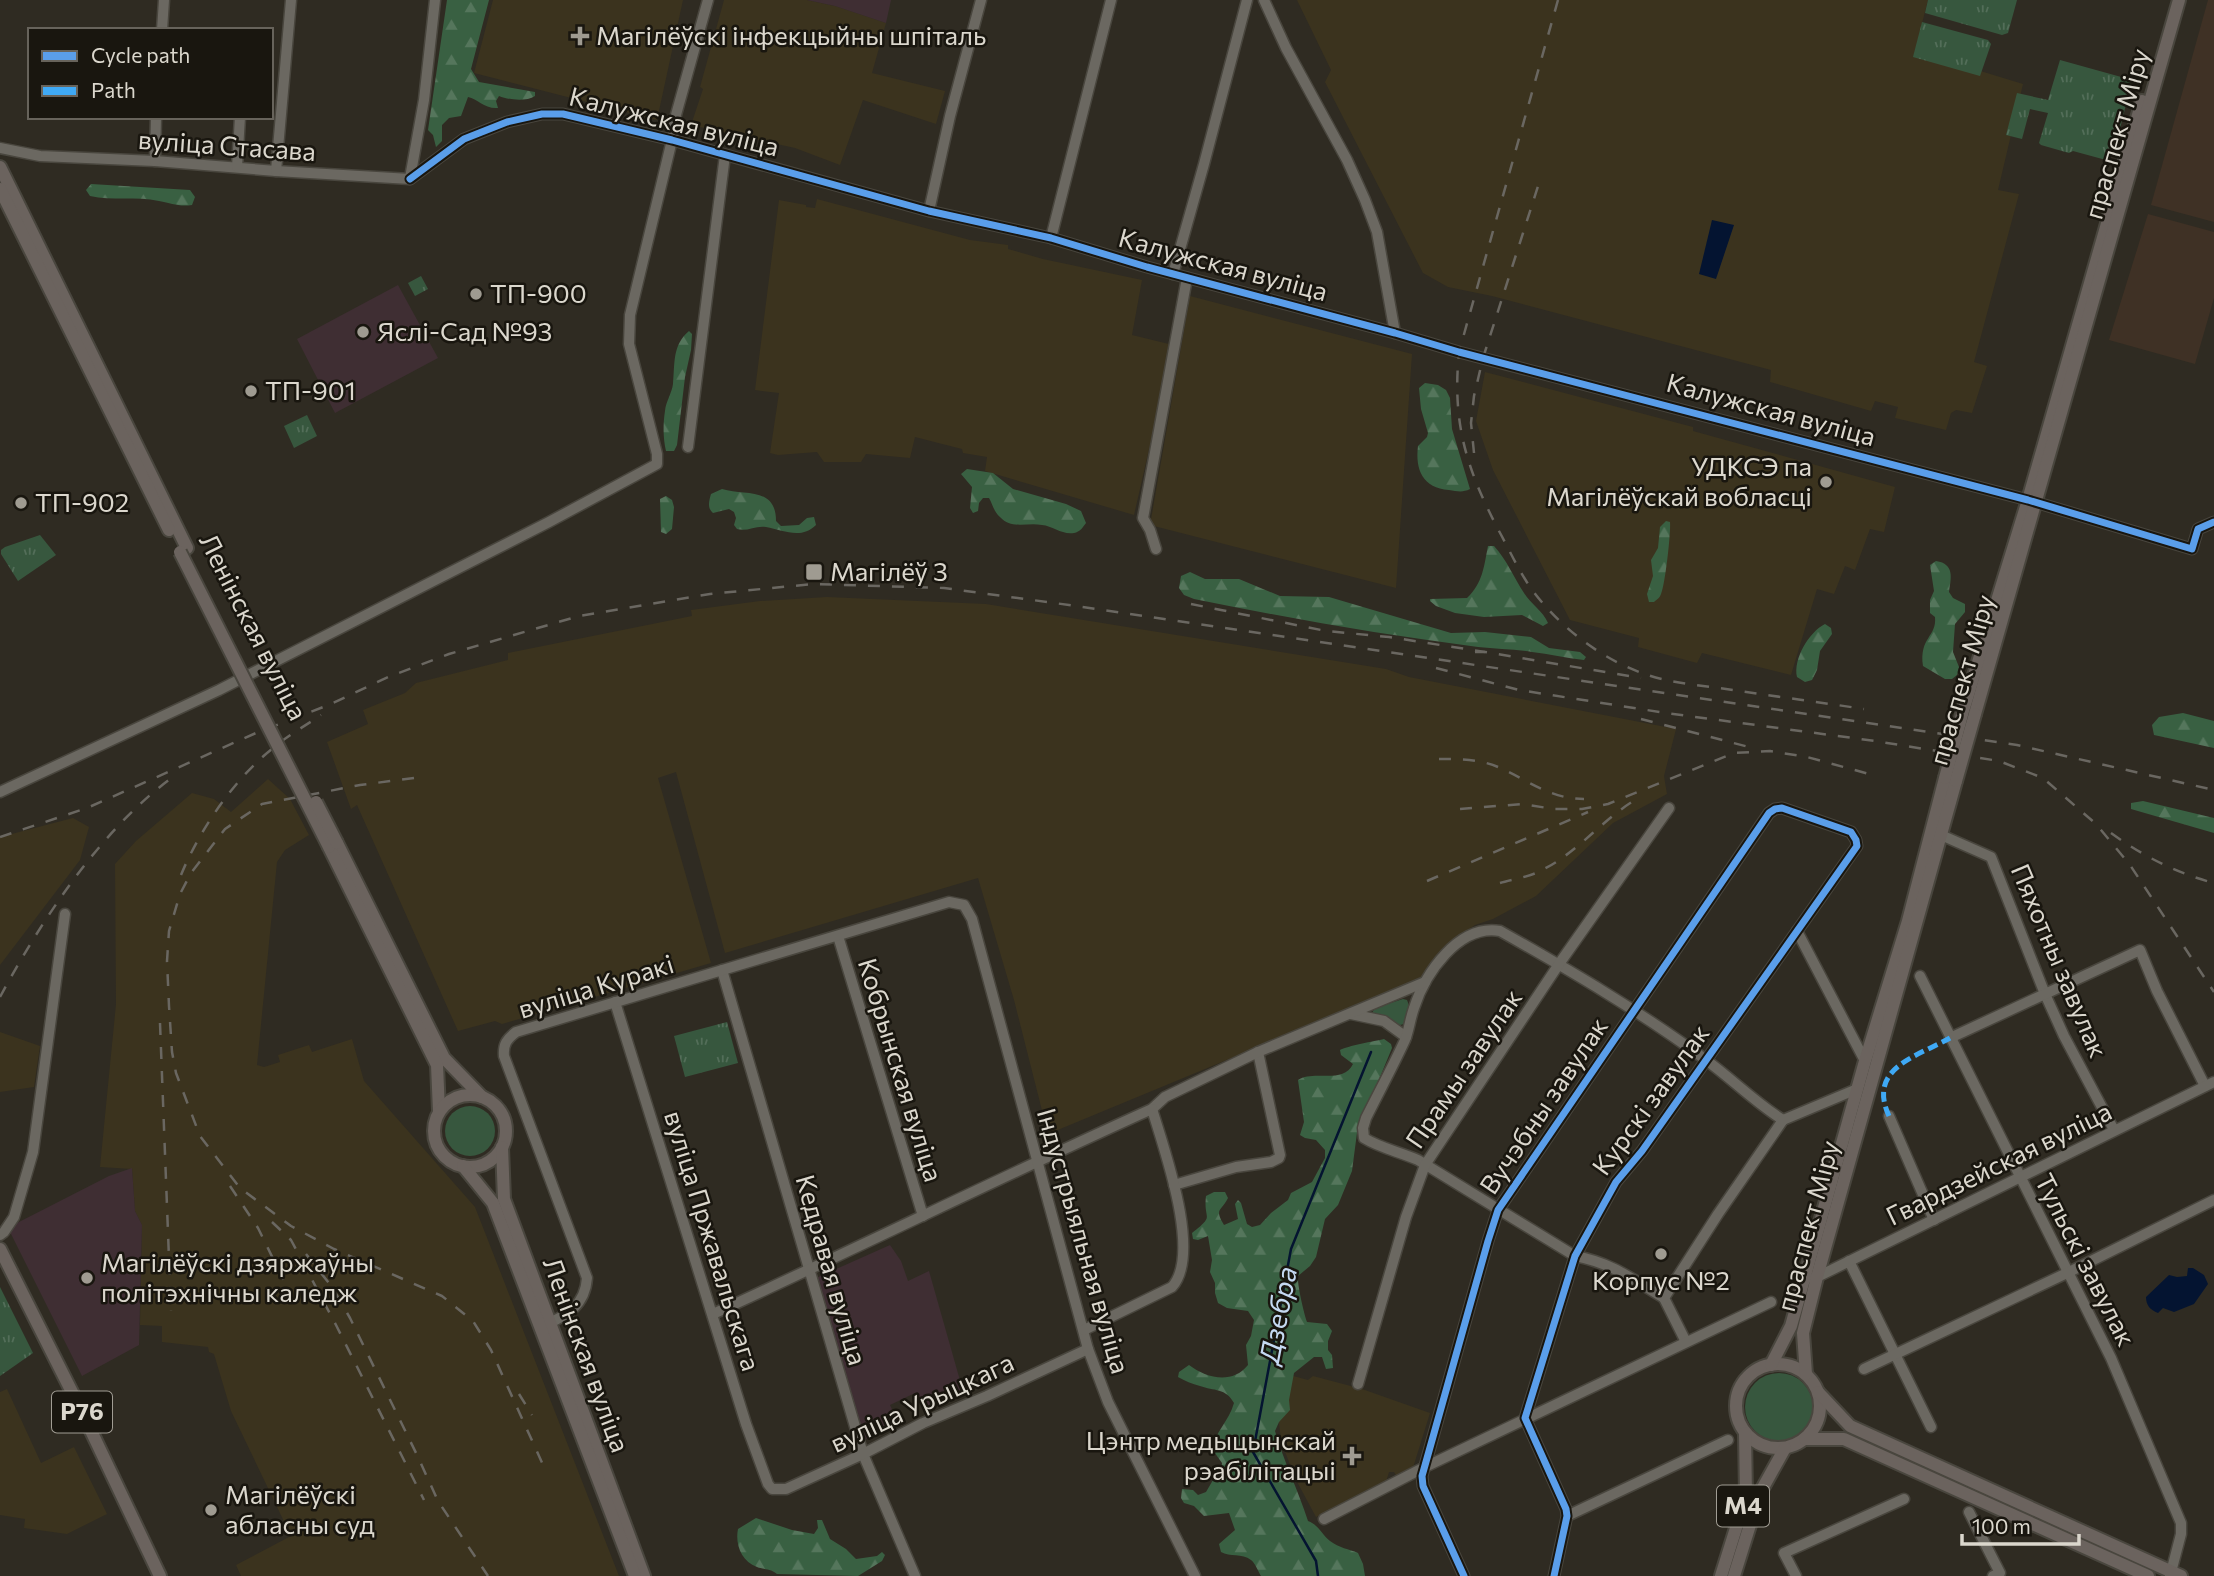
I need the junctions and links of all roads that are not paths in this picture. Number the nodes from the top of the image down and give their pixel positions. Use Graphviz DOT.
graph roads {
  1 [pos="164,0"];
  2 [pos="291,0"];
  3 [pos="435,0"];
  4 [pos="708,0"];
  5 [pos="981,0"];
  6 [pos="1111,0"];
  7 [pos="1247,0"];
  8 [pos="1264,0"];
  9 [pos="2172,0"];
  10 [pos="2179,0"];
  11 [pos="162,28"];
  12 [pos="156,119"];
  13 [pos="240,119"];
  14 [pos="672,139"];
  15 [pos="0,148"];
  16 [pos="725,155"];
  17 [pos="155,161"];
  18 [pos="0,167"];
  19 [pos="237,167"];
  20 [pos="276,171"];
  21 [pos="410,179"];
  22 [pos="0,189"];
  23 [pos="929,211"];
  24 [pos="1051,239"];
  25 [pos="1173,274"];
  26 [pos="1187,278"];
  27 [pos="72,324"];
  28 [pos="1395,333"];
  29 [pos="688,447"];
  30 [pos="2032,502"];
  31 [pos="2214,522"];
  32 [pos="1156,549"];
  33 [pos="1951,779"];
  34 [pos="0,792"];
  35 [pos="1669,808"];
  36 [pos="1851,832"];
  37 [pos="1941,835"];
  38 [pos="333,845"];
  39 [pos="964,905"];
  40 [pos="65,914"];
  41 [pos="1797,931"];
  42 [pos="838,936"];
  43 [pos="1559,964"];
  44 [pos="722,970"];
  45 [pos="1920,976"];
  46 [pos="1425,982"];
  47 [pos="2045,995"];
  48 [pos="615,1002"];
  49 [pos="1634,1010"];
  50 [pos="1351,1014"];
  51 [pos="1406,1037"];
  52 [pos="1950,1038"];
  53 [pos="1258,1052"];
  54 [pos="1707,1060"];
  55 [pos="1865,1061"];
  56 [pos="2209,1084"];
  57 [pos="1857,1089"];
  58 [pos="482,1097"];
  59 [pos="1153,1109"];
  60 [pos="439,1111"];
  61 [pos="1889,1116"];
  62 [pos="1783,1120"];
  63 [pos="2114,1130"];
  64 [pos="502,1147"];
  65 [pos="1037,1161"];
  66 [pos="1425,1165"];
  67 [pos="463,1166"];
  68 [pos="2020,1177"];
  69 [pos="1174,1185"];
  70 [pos="2214,1200"];
  71 [pos="1498,1210"];
  72 [pos="923,1216"];
  73 [pos="1934,1220"];
  74 [pos="0,1235"];
  75 [pos="0,1249"];
  76 [pos="1575,1256"];
  77 [pos="1849,1261"];
  78 [pos="808,1271"];
  79 [pos="2067,1273"];
  80 [pos="1817,1277"];
  81 [pos="1804,1284"];
  82 [pos="1664,1298"];
  83 [pos="1771,1302"];
  84 [pos="713,1314"];
  85 [pos="545,1326"];
  86 [pos="1084,1330"];
  87 [pos="1686,1342"];
  88 [pos="1088,1349"];
  89 [pos="1895,1354"];
  90 [pos="1771,1365"];
  91 [pos="1864,1369"];
  92 [pos="1806,1374"];
  93 [pos="1358,1384"];
  94 [pos="1818,1392"];
  95 [pos="1525,1418"];
  96 [pos="1931,1427"];
  97 [pos="1745,1433"];
  98 [pos="1805,1439"];
  99 [pos="1728,1440"];
  100 [pos="1785,1448"];
  101 [pos="863,1454"];
  102 [pos="1425,1466"];
  103 [pos="772,1489"];
  104 [pos="1905,1499"];
  105 [pos="1969,1512"];
  106 [pos="1567,1516"];
  107 [pos="1324,1519"];
  108 [pos="1996,1574"];
  109 [pos="2174,1574"];
  110 [pos="160,1576"];
  111 [pos="635,1576"];
  112 [pos="644,1576"];
  113 [pos="915,1576"];
  114 [pos="1195,1576"];
  115 [pos="1464,1576"];
  116 [pos="1554,1576"];
  117 [pos="1721,1576"];
  118 [pos="1734,1576"];
  119 [pos="1796,1576"];
  120 [pos="2148,1576"];
  1 -- 11 [label="street"];
  2 -- 20 [label="street"];
  3 -- 21 [label="street"];
  4 -- 14 [label="street"];
  5 -- 23 [label="street"];
  6 -- 24 [label="street"];
  7 -- 25 [label="street"];
  8 -- 28 [label="street"];
  9 -- 30 [label="main road, праспект Міру"];
  10 -- 30 [label="main road, праспект Міру"];
  12 -- 17 [label="street"];
  13 -- 19 [label="street"];
  14 -- 16 [label="street, Калужская вуліца"];
  14 -- 21 [label="street, Калужская вуліца"];
  14 -- 34 [label="street"];
  15 -- 17 [label="street, вуліца Стасава"];
  16 -- 23 [label="street, Калужская вуліца"];
  16 -- 29 [label="street"];
  17 -- 19 [label="street, вуліца Стасава"];
  18 -- 27 [label="main road, Ленінская вуліца"];
  19 -- 20 [label="street, вуліца Стасава"];
  20 -- 21 [label="street, вуліца Стасава"];
  22 -- 27 [label="main road, Ленінская вуліца"];
  23 -- 24 [label="street, Калужская вуліца"];
  24 -- 25 [label="street, Калужская вуліца"];
  25 -- 26 [label="street, Калужская вуліца"];
  26 -- 28 [label="street, Калужская вуліца"];
  26 -- 32 [label="street"];
  27 -- 38 [label="main road, Ленінская вуліца, bridge"];
  28 -- 30 [label="street, Калужская вуліца"];
  30 -- 31 [label="street, Калужская вуліца"];
  30 -- 33 [label="main road, праспект Міру, bridge"];
  33 -- 37 [label="main road, праспект Міру"];
  33 -- 55 [label="main road, праспект Міру"];
  35 -- 43 [label="street, Прамы завулак"];
  36 -- 41 [label="street, Курскі завулак"];
  36 -- 49 [label="street, Вучэбны завулак"];
  37 -- 47 [label="street, Пяхотны завулак"];
  37 -- 80 [label="main road, праспект Міру"];
  38 -- 58 [label="main road, Ленінская вуліца"];
  38 -- 60 [label="main road, Ленінская вуліца"];
  39 -- 42 [label="street, вуліца Куракі"];
  39 -- 65 [label="street, Індустрыяльная вуліца"];
  40 -- 74 [label="street"];
  41 -- 54 [label="street, Курскі завулак"];
  41 -- 55 [label="street"];
  42 -- 44 [label="street, вуліца Куракі"];
  42 -- 72 [label="street, Кобрынская вуліца"];
  43 -- 46 [label="street"];
  43 -- 49 [label="street"];
  43 -- 66 [label="street, Прамы завулак"];
  44 -- 48 [label="street, вуліца Куракі"];
  44 -- 78 [label="street, Кедравая вуліца"];
  45 -- 52 [label="street, Тульскі завулак"];
  46 -- 50 [label="street"];
  46 -- 51 [label="street"];
  47 -- 52 [label="street"];
  47 -- 56 [label="street"];
  47 -- 63 [label="street, Пяхотны завулак"];
  48 -- 84 [label="street, вуліца Пржавальскага"];
  48 -- 85 [label="street, вуліца Куракі"];
  49 -- 54 [label="street"];
  49 -- 71 [label="street, Вучэбны завулак"];
  50 -- 51 [label="street"];
  50 -- 53 [label="street"];
  51 -- 66 [label="street"];
  52 -- 68 [label="street, Тульскі завулак"];
  53 -- 59 [label="street"];
  53 -- 69 [label="street"];
  54 -- 62 [label="street"];
  54 -- 76 [label="street, Курскі завулак"];
  55 -- 57 [label="main road, праспект Міру"];
  56 -- 63 [label="street, Гвардзейская вуліца"];
  57 -- 62 [label="street"];
  57 -- 81 [label="main road, праспект Міру"];
  58 -- 60 [label="main road"];
  58 -- 64 [label="main road"];
  59 -- 65 [label="street"];
  59 -- 69 [label="street"];
  60 -- 67 [label="main road"];
  61 -- 73 [label="street"];
  62 -- 82 [label="street"];
  63 -- 68 [label="street, Гвардзейская вуліца"];
  64 -- 67 [label="main road"];
  64 -- 85 [label="main road, Ленінская вуліца"];
  65 -- 72 [label="street"];
  65 -- 86 [label="street, Індустрыяльная вуліца"];
  66 -- 71 [label="street"];
  66 -- 93 [label="street, Прамы завулак"];
  67 -- 85 [label="main road, Ленінская вуліца"];
  68 -- 73 [label="street, Гвардзейская вуліца"];
  68 -- 79 [label="street, Тульскі завулак"];
  69 -- 86 [label="street"];
  70 -- 79 [label="street"];
  71 -- 76 [label="street"];
  71 -- 102 [label="street, Вучэбны завулак"];
  72 -- 78 [label="street"];
  73 -- 77 [label="street, Гвардзейская вуліца"];
  75 -- 110 [label="main road, Р76"];
  76 -- 82 [label="street"];
  76 -- 95 [label="street, Курскі завулак"];
  77 -- 80 [label="street, Гвардзейская вуліца"];
  77 -- 89 [label="street"];
  78 -- 84 [label="street"];
  78 -- 101 [label="street, Кедравая вуліца"];
  79 -- 89 [label="street"];
  79 -- 109 [label="street, Тульскі завулак"];
  80 -- 81 [label="street, Гвардзейская вуліца"];
  80 -- 92 [label="main road, праспект Міру"];
  81 -- 90 [label="main road, праспект Міру"];
  82 -- 87 [label="street"];
  83 -- 87 [label="street"];
  84 -- 103 [label="street, вуліца Пржавальскага"];
  85 -- 111 [label="main road, Ленінская вуліца"];
  85 -- 112 [label="main road, Ленінская вуліца"];
  86 -- 88 [label="street, Індустрыяльная вуліца"];
  87 -- 95 [label="street"];
  88 -- 101 [label="street, вуліца Урыцкага"];
  88 -- 114 [label="street, Індустрыяльная вуліца"];
  89 -- 91 [label="street"];
  89 -- 96 [label="street"];
  90 -- 92 [label="main road"];
  90 -- 97 [label="main road, праспект Міру"];
  92 -- 94 [label="main road, праспект Міру"];
  94 -- 98 [label="main road"];
  94 -- 109 [label="main road, праспект Міру"];
  95 -- 102 [label="street"];
  95 -- 106 [label="street"];
  97 -- 100 [label="main road"];
  97 -- 117 [label="main road, праспект Міру / М4"];
  98 -- 100 [label="main road"];
  98 -- 120 [label="main road"];
  99 -- 106 [label="street"];
  100 -- 118 [label="main road, М4"];
  101 -- 103 [label="street, вуліца Урыцкага"];
  101 -- 113 [label="street, Кедравая вуліца"];
  102 -- 107 [label="street"];
  102 -- 115 [label="street, Вучэбны завулак"];
  104 -- 119 [label="street"];
  105 -- 108 [label="street"];
  106 -- 116 [label="street"];
}
